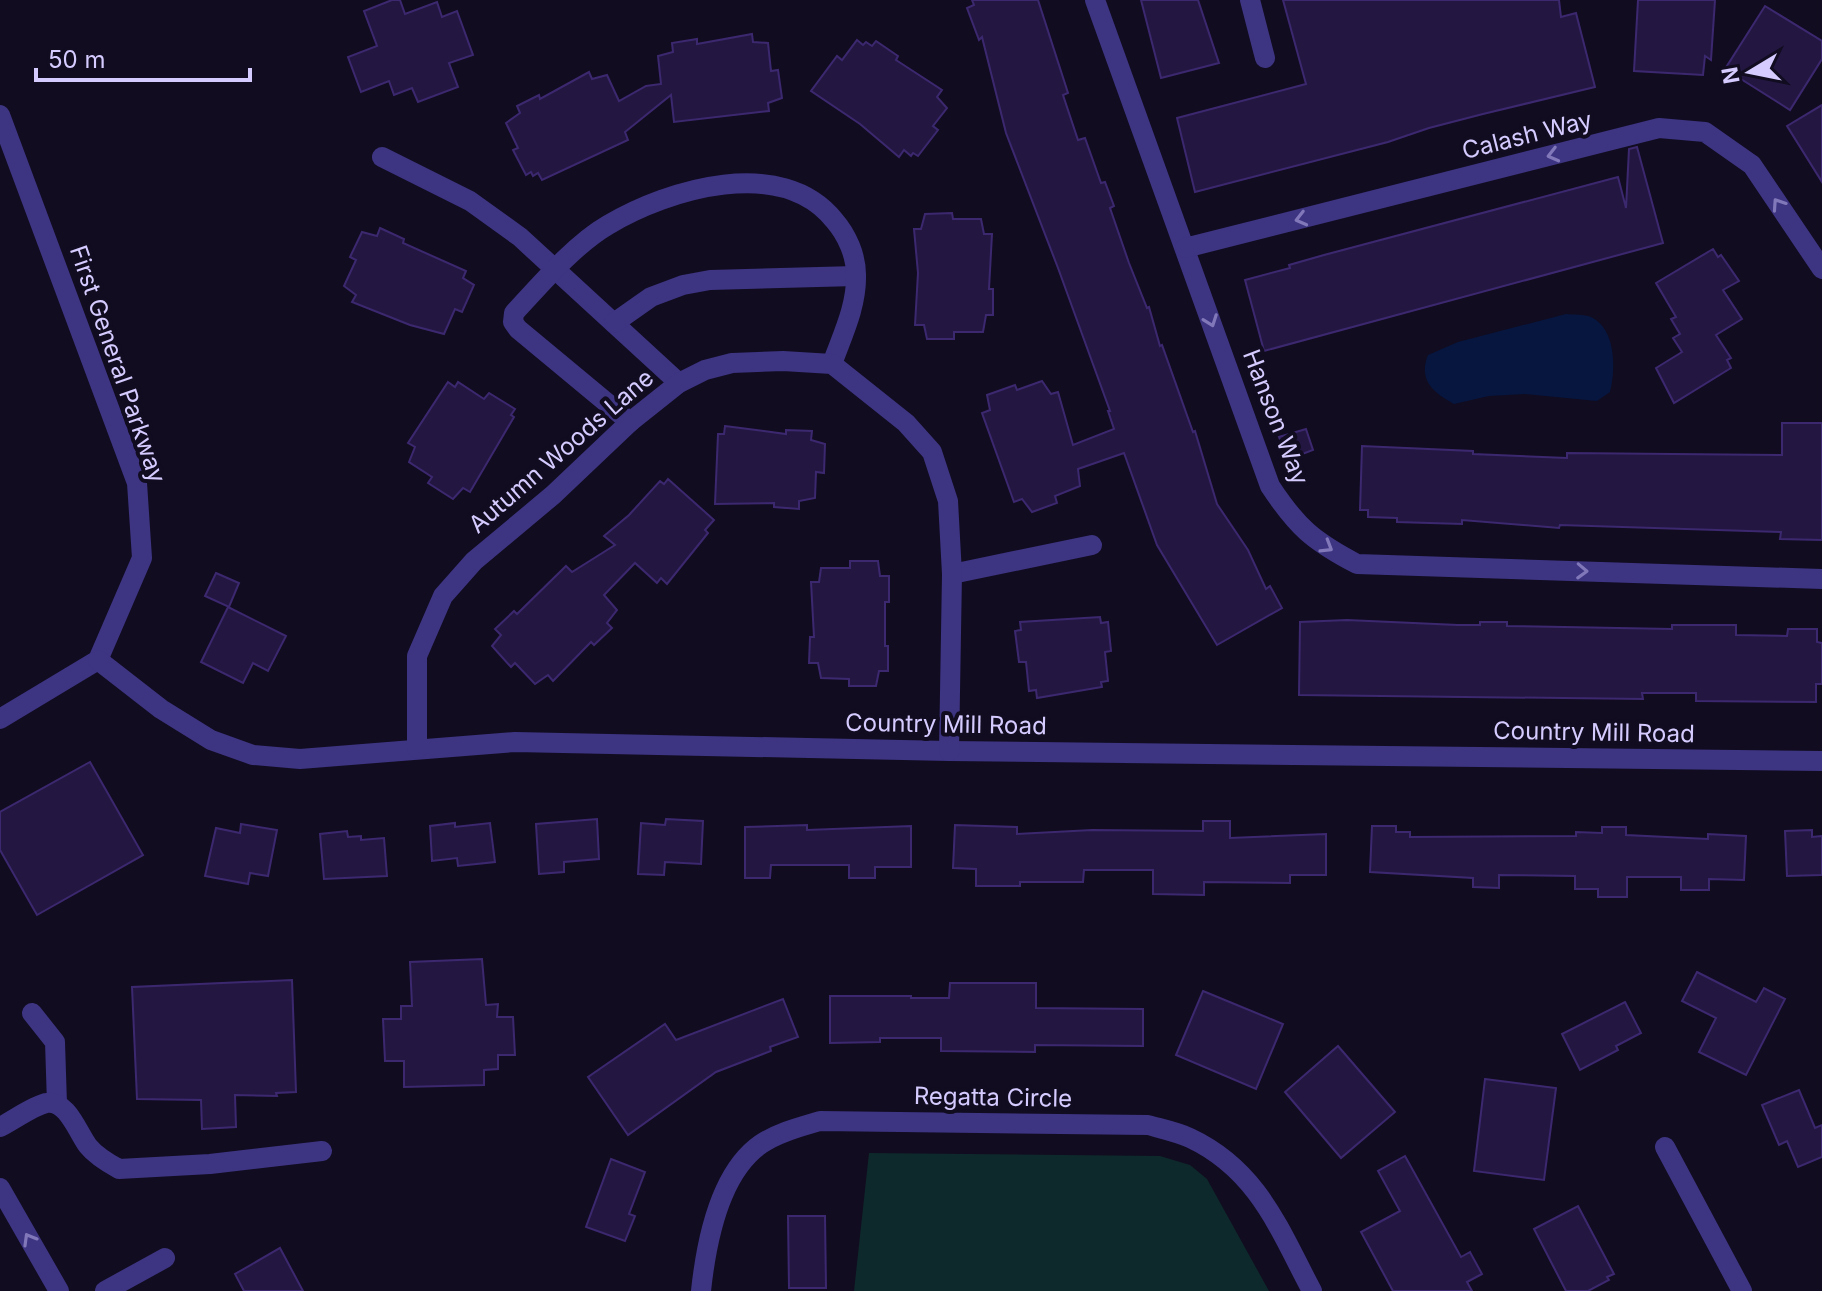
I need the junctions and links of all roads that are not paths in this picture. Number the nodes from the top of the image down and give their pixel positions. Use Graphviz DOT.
graph roads {
  1 [pos="1095,0"];
  2 [pos="1250,0"];
  3 [pos="1265,58"];
  4 [pos="0,115"];
  5 [pos="382,157"];
  6 [pos="1185,248"];
  7 [pos="556,269"];
  8 [pos="1822,269"];
  9 [pos="856,276"];
  10 [pos="614,323"];
  11 [pos="832,364"];
  12 [pos="679,383"];
  13 [pos="630,422"];
  14 [pos="1092,545"];
  15 [pos="952,574"];
  16 [pos="1822,579"];
  17 [pos="98,660"];
  18 [pos="0,719"];
  19 [pos="417,749"];
  20 [pos="949,751"];
  21 [pos="1822,761"];
  22 [pos="32,1013"];
  23 [pos="57,1104"];
  24 [pos="0,1127"];
  25 [pos="1665,1147"];
  26 [pos="322,1151"];
  27 [pos="0,1188"];
  28 [pos="165,1258"];
  29 [pos="59,1291"];
  30 [pos="105,1291"];
  31 [pos="701,1291"];
  32 [pos="1312,1291"];
  33 [pos="1742,1291"];
  1 -- 6 [label="street, Hanson Way"];
  2 -- 3 [label="street"];
  4 -- 17 [label="street, First General Parkway"];
  5 -- 7 [label="street"];
  8 -- 6 [label="street, Calash Way, one-way"];
  6 -- 16 [label="street, Hanson Way, one-way"];
  7 -- 9 [label="street"];
  7 -- 10 [label="street"];
  7 -- 13 [label="street"];
  9 -- 10 [label="street"];
  9 -- 11 [label="street"];
  10 -- 12 [label="street"];
  11 -- 12 [label="street, Autumn Woods Lane"];
  11 -- 15 [label="street"];
  12 -- 13 [label="street, Autumn Woods Lane"];
  13 -- 19 [label="street, Autumn Woods Lane"];
  14 -- 15 [label="street"];
  15 -- 20 [label="street"];
  17 -- 18 [label="street"];
  17 -- 19 [label="street, Country Mill Road"];
  19 -- 20 [label="street, Country Mill Road"];
  20 -- 21 [label="street, Country Mill Road"];
  22 -- 23 [label="street"];
  23 -- 24 [label="street"];
  23 -- 26 [label="street"];
  25 -- 33 [label="street"];
  29 -- 27 [label="street, one-way"];
  28 -- 30 [label="street"];
  31 -- 32 [label="street, Regatta Circle"];
}
